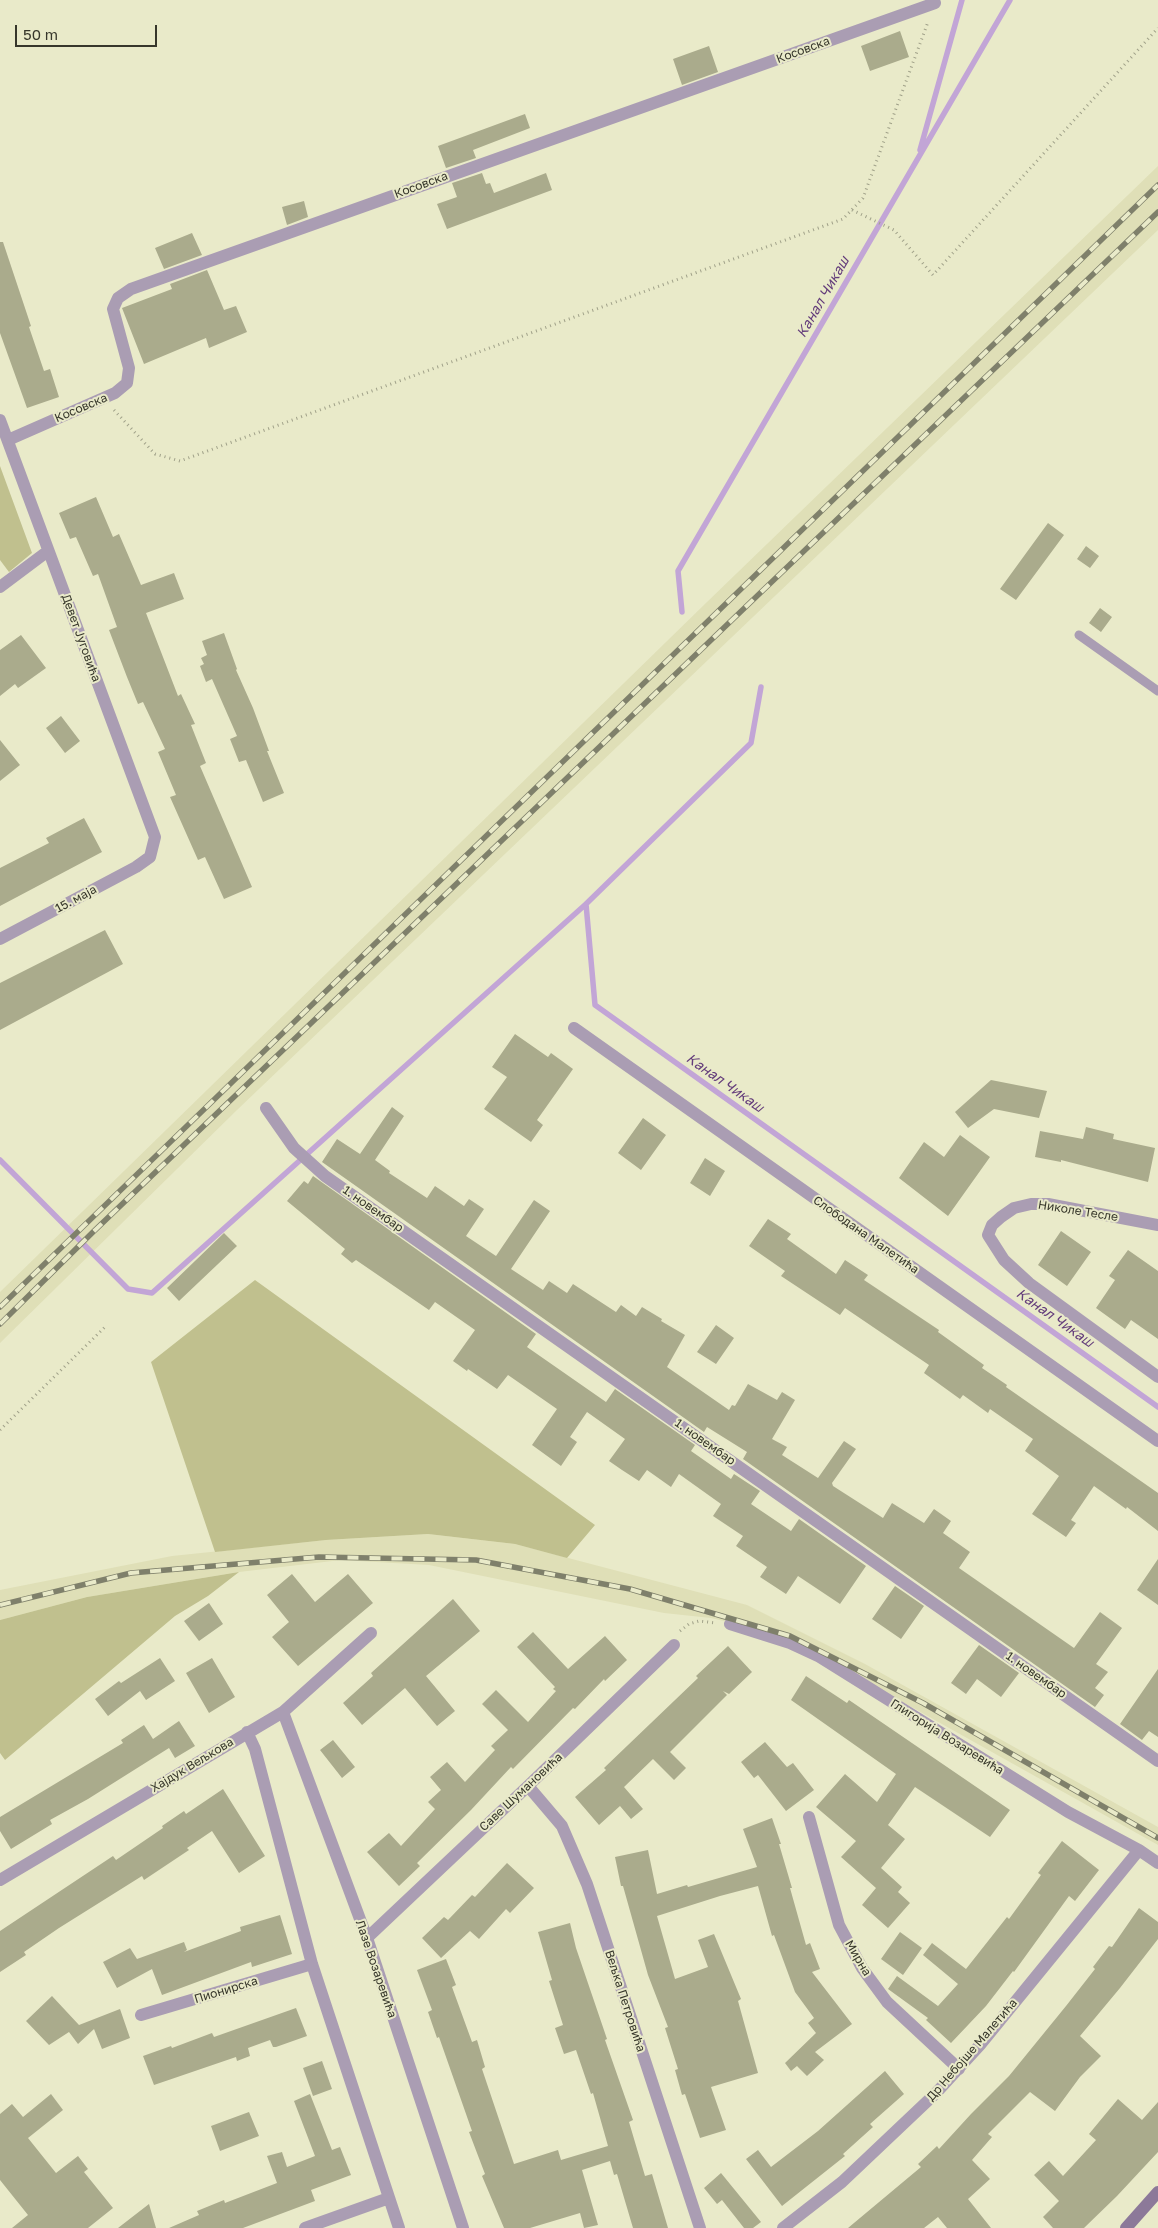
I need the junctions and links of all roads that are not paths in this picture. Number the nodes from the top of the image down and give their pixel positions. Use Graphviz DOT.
graph roads {
  1 [pos="935,3"];
  2 [pos="0,420"];
  3 [pos="8,440"];
  4 [pos="48,550"];
  5 [pos="0,587"];
  6 [pos="1079,635"];
  7 [pos="1158,691"];
  8 [pos="150,857"];
  9 [pos="0,939"];
  10 [pos="574,1028"];
  11 [pos="266,1108"];
  12 [pos="1158,1225"];
  13 [pos="1158,1376"];
  14 [pos="1158,1442"];
  15 [pos="730,1624"];
  16 [pos="371,1632"];
  17 [pos="674,1646"];
  18 [pos="283,1712"];
  19 [pos="247,1732"];
  20 [pos="1158,1761"];
  21 [pos="528,1786"];
  22 [pos="809,1817"];
  23 [pos="1138,1850"];
  24 [pos="1158,1863"];
  25 [pos="0,1880"];
  26 [pos="366,1938"];
  27 [pos="312,1964"];
  28 [pos="141,2015"];
  29 [pos="959,2069"];
  30 [pos="1158,2192"];
  31 [pos="389,2198"];
  32 [pos="305,2228"];
  33 [pos="399,2228"];
  34 [pos="463,2228"];
  35 [pos="700,2228"];
  36 [pos="783,2228"];
  37 [pos="1126,2228"];
  1 -- 3 [label="street, Косовска"];
  2 -- 3 [label="street, Девет Југовића"];
  3 -- 4 [label="street, Девет Југовића"];
  4 -- 5 [label="street"];
  4 -- 8 [label="street, Девет Југовића"];
  6 -- 7 [label="lane"];
  8 -- 9 [label="street, 15. маја"];
  10 -- 14 [label="street, Слободана Малетића"];
  11 -- 20 [label="street, 1. новембар"];
  12 -- 13 [label="street, Николе Тесле"];
  15 -- 23 [label="street, Глигорија Возаревића"];
  16 -- 18 [label="street, Хајдук Вељкова"];
  17 -- 21 [label="street, Саве Шумановића"];
  18 -- 19 [label="street, Хајдук Вељкова"];
  18 -- 26 [label="street, Лазе Возаревића"];
  19 -- 25 [label="street, Хајдук Вељкова"];
  19 -- 27 [label="street"];
  21 -- 26 [label="street, Саве Шумановића"];
  21 -- 35 [label="street, Вељка Петровића"];
  22 -- 29 [label="street, Мирна"];
  23 -- 24 [label="street, Глигорија Возаревића"];
  23 -- 29 [label="street, Др Небојше Малетића"];
  26 -- 34 [label="street, Лазе Возаревића"];
  27 -- 28 [label="street, Пионирска"];
  27 -- 31 [label="street"];
  29 -- 36 [label="street, Др Небојше Малетића"];
  30 -- 37 [label="street"];
  31 -- 32 [label="street"];
  31 -- 33 [label="street"];
}
